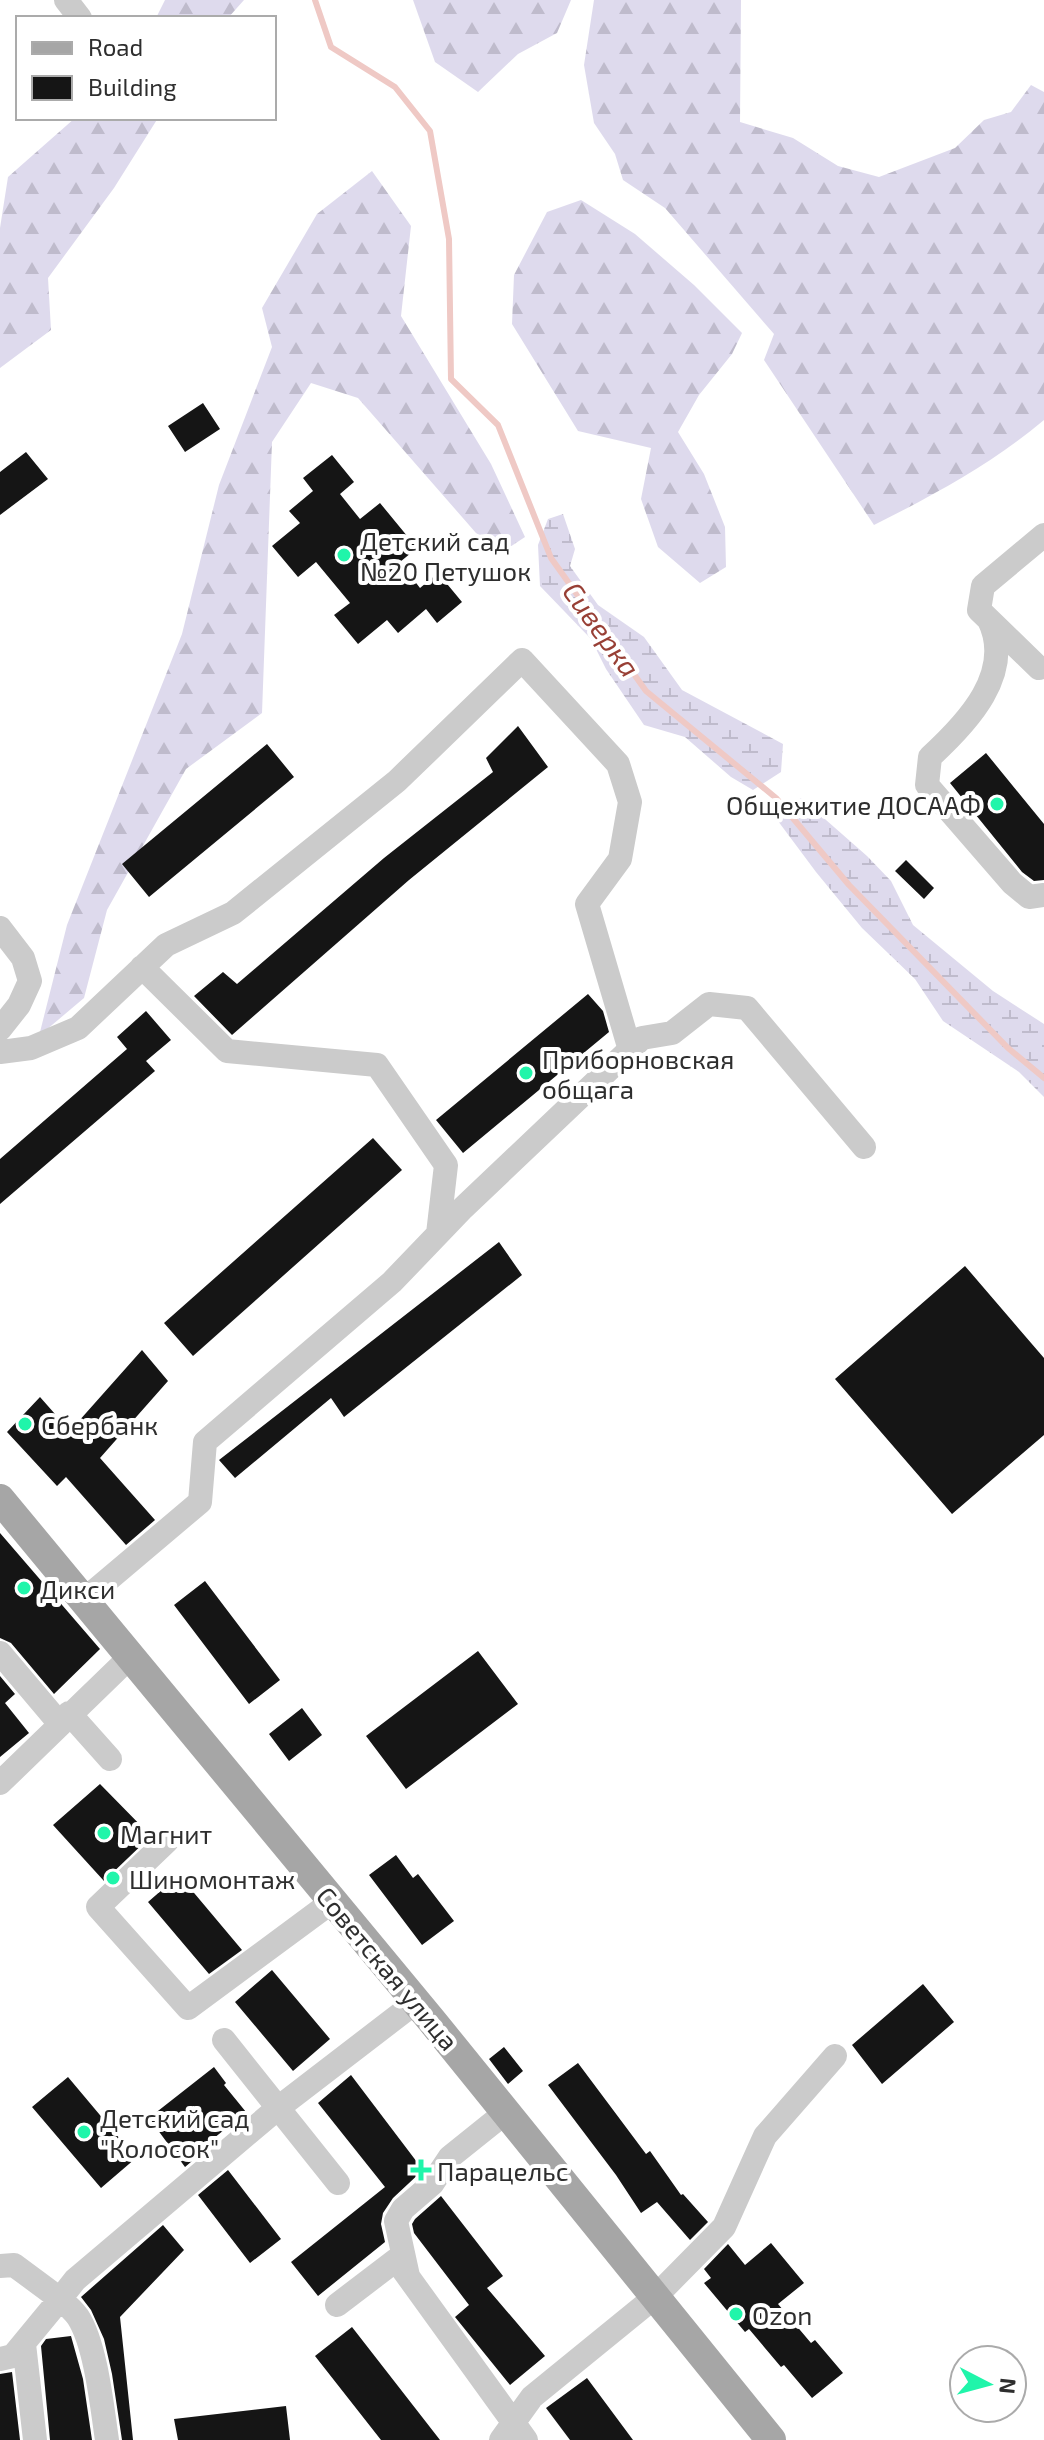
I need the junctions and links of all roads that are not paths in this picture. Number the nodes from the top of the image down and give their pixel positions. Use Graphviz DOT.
graph roads {
  1 [pos="66,0"];
  2 [pos="78,16"];
  3 [pos="1044,535"];
  4 [pos="989,620"];
  5 [pos="1039,668"];
  6 [pos="1044,895"];
  7 [pos="0,928"];
  8 [pos="142,967"];
  9 [pos="0,1029"];
  10 [pos="630,1050"];
  11 [pos="0,1052"];
  12 [pos="864,1147"];
  13 [pos="438,1234"];
  14 [pos="0,1499"];
  15 [pos="84,1600"];
  16 [pos="0,1653"];
  17 [pos="130,1657"];
  18 [pos="65,1719"];
  19 [pos="110,1759"];
  20 [pos="0,1783"];
  21 [pos="167,1841"];
  22 [pos="333,1901"];
  23 [pos="416,2002"];
  24 [pos="224,2040"];
  25 [pos="835,2056"];
  26 [pos="278,2108"];
  27 [pos="506,2112"];
  28 [pos="338,2183"];
  29 [pos="0,2266"];
  30 [pos="408,2276"];
  31 [pos="656,2296"];
  32 [pos="60,2299"];
  33 [pos="337,2305"];
  34 [pos="24,2344"];
  35 [pos="0,2359"];
  36 [pos="513,2434"];
  37 [pos="35,2440"];
  38 [pos="107,2440"];
  39 [pos="771,2440"];
  1 -- 2 [label="street"];
  3 -- 4 [label="street"];
  4 -- 5 [label="street"];
  4 -- 6 [label="street"];
  7 -- 9 [label="street"];
  8 -- 10 [label="street"];
  8 -- 11 [label="street"];
  8 -- 13 [label="street"];
  10 -- 12 [label="street"];
  10 -- 13 [label="street"];
  13 -- 15 [label="street"];
  14 -- 15 [label="main road, Советская улица"];
  15 -- 17 [label="main road, Советская улица"];
  16 -- 18 [label="street"];
  17 -- 18 [label="street"];
  17 -- 22 [label="main road, Советская улица"];
  18 -- 19 [label="street"];
  18 -- 20 [label="street"];
  21 -- 22 [label="street"];
  22 -- 23 [label="main road, Советская улица"];
  23 -- 26 [label="street"];
  23 -- 27 [label="main road, Советская улица"];
  24 -- 26 [label="street"];
  25 -- 31 [label="street"];
  26 -- 28 [label="street"];
  26 -- 32 [label="street"];
  27 -- 30 [label="street"];
  27 -- 31 [label="main road, Советская улица"];
  29 -- 32 [label="street"];
  30 -- 33 [label="street"];
  30 -- 36 [label="street"];
  31 -- 36 [label="street"];
  31 -- 39 [label="main road, Советская улица"];
  32 -- 34 [label="street"];
  32 -- 38 [label="street"];
  34 -- 35 [label="street"];
  34 -- 37 [label="street"];
}
